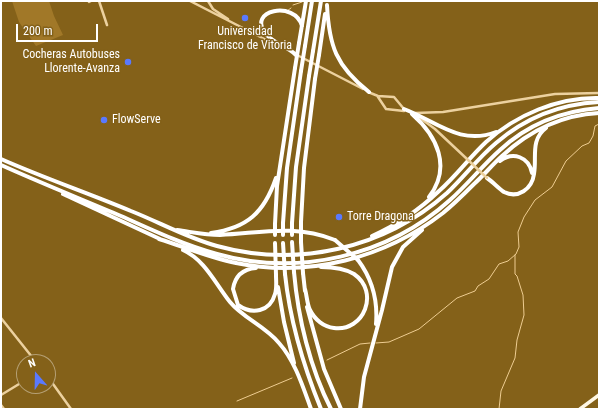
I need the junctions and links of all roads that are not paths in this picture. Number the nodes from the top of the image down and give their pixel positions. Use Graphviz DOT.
graph roads {
  1 [pos="98,1"];
  2 [pos="190,1"];
  3 [pos="208,1"];
  4 [pos="306,1"];
  5 [pos="312,1"];
  6 [pos="321,1"];
  7 [pos="327,3"];
  8 [pos="269,7"];
  9 [pos="296,10"];
  10 [pos="231,22"];
  11 [pos="107,25"];
  12 [pos="302,26"];
  13 [pos="296,55"];
  14 [pos="369,92"];
  15 [pos="599,94"];
  16 [pos="378,96"];
  17 [pos="387,97"];
  18 [pos="599,98"];
  19 [pos="397,102"];
  20 [pos="599,102"];
  21 [pos="383,103"];
  22 [pos="599,108"];
  23 [pos="394,109"];
  24 [pos="404,109"];
  25 [pos="412,113"];
  26 [pos="599,113"];
  27 [pos="547,120"];
  28 [pos="555,122"];
  29 [pos="502,129"];
  30 [pos="501,156"];
  31 [pos="1,159"];
  32 [pos="1,165"];
  33 [pos="493,166"];
  34 [pos="279,168"];
  35 [pos="26,176"];
  36 [pos="487,178"];
  37 [pos="532,182"];
  38 [pos="421,207"];
  39 [pos="444,212"];
  40 [pos="176,229"];
  41 [pos="201,234"];
  42 [pos="158,238"];
  43 [pos="336,250"];
  44 [pos="310,266"];
  45 [pos="264,268"];
  46 [pos="276,275"];
  47 [pos="305,289"];
  48 [pos="1,318"];
  49 [pos="376,332"];
  50 [pos="30,354"];
  51 [pos="299,378"];
  52 [pos="16,386"];
  53 [pos="56,389"];
  54 [pos="599,394"];
  55 [pos="1,395"];
  56 [pos="1,405"];
  57 [pos="4,409"];
  58 [pos="70,409"];
  59 [pos="311,409"];
  60 [pos="321,409"];
  61 [pos="331,409"];
  62 [pos="341,409"];
  63 [pos="360,409"];
  64 [pos="580,409"];
  1 -- 11 [label="street"];
  2 -- 10 [label="street"];
  3 -- 10 [label="street"];
  4 -- 12 [label="highway"];
  5 -- 60 [label="highway, bridge"];
  6 -- 61 [label="highway, bridge"];
  7 -- 14 [label="highway"];
  7 -- 47 [label="highway, bridge"];
  8 -- 13 [label="highway"];
  9 -- 12 [label="highway"];
  10 -- 13 [label="street"];
  12 -- 34 [label="highway, bridge"];
  13 -- 14 [label="street"];
  14 -- 16 [label="street"];
  15 -- 25 [label="street"];
  16 -- 17 [label="street"];
  16 -- 21 [label="street"];
  17 -- 19 [label="street"];
  17 -- 21 [label="street"];
  18 -- 29 [label="highway"];
  19 -- 23 [label="street"];
  19 -- 24 [label="street"];
  20 -- 43 [label="highway"];
  21 -- 23 [label="street"];
  22 -- 27 [label="highway"];
  23 -- 25 [label="street"];
  24 -- 25 [label="highway"];
  25 -- 29 [label="highway"];
  25 -- 36 [label="street, bridge"];
  25 -- 38 [label="highway"];
  26 -- 28 [label="highway"];
  27 -- 30 [label="highway"];
  27 -- 35 [label="highway"];
  28 -- 30 [label="highway"];
  28 -- 37 [label="highway"];
  29 -- 38 [label="highway"];
  30 -- 33 [label="highway"];
  31 -- 40 [label="highway"];
  32 -- 35 [label="highway"];
  33 -- 37 [label="highway"];
  33 -- 39 [label="highway"];
  34 -- 41 [label="highway"];
  34 -- 46 [label="highway, bridge"];
  35 -- 42 [label="highway"];
  36 -- 37 [label="highway"];
  38 -- 43 [label="highway"];
  39 -- 44 [label="highway"];
  39 -- 49 [label="highway"];
  40 -- 41 [label="highway"];
  40 -- 43 [label="highway"];
  41 -- 49 [label="highway, bridge"];
  42 -- 45 [label="highway"];
  42 -- 51 [label="highway"];
  44 -- 45 [label="highway"];
  44 -- 47 [label="highway"];
  45 -- 46 [label="highway"];
  46 -- 51 [label="highway"];
  47 -- 62 [label="highway"];
  48 -- 50 [label="street"];
  49 -- 63 [label="highway"];
  51 -- 59 [label="highway"];
  52 -- 55 [label="street"];
  53 -- 58 [label="street"];
  54 -- 64 [label="main road"];
  56 -- 57 [label="street"];
}
